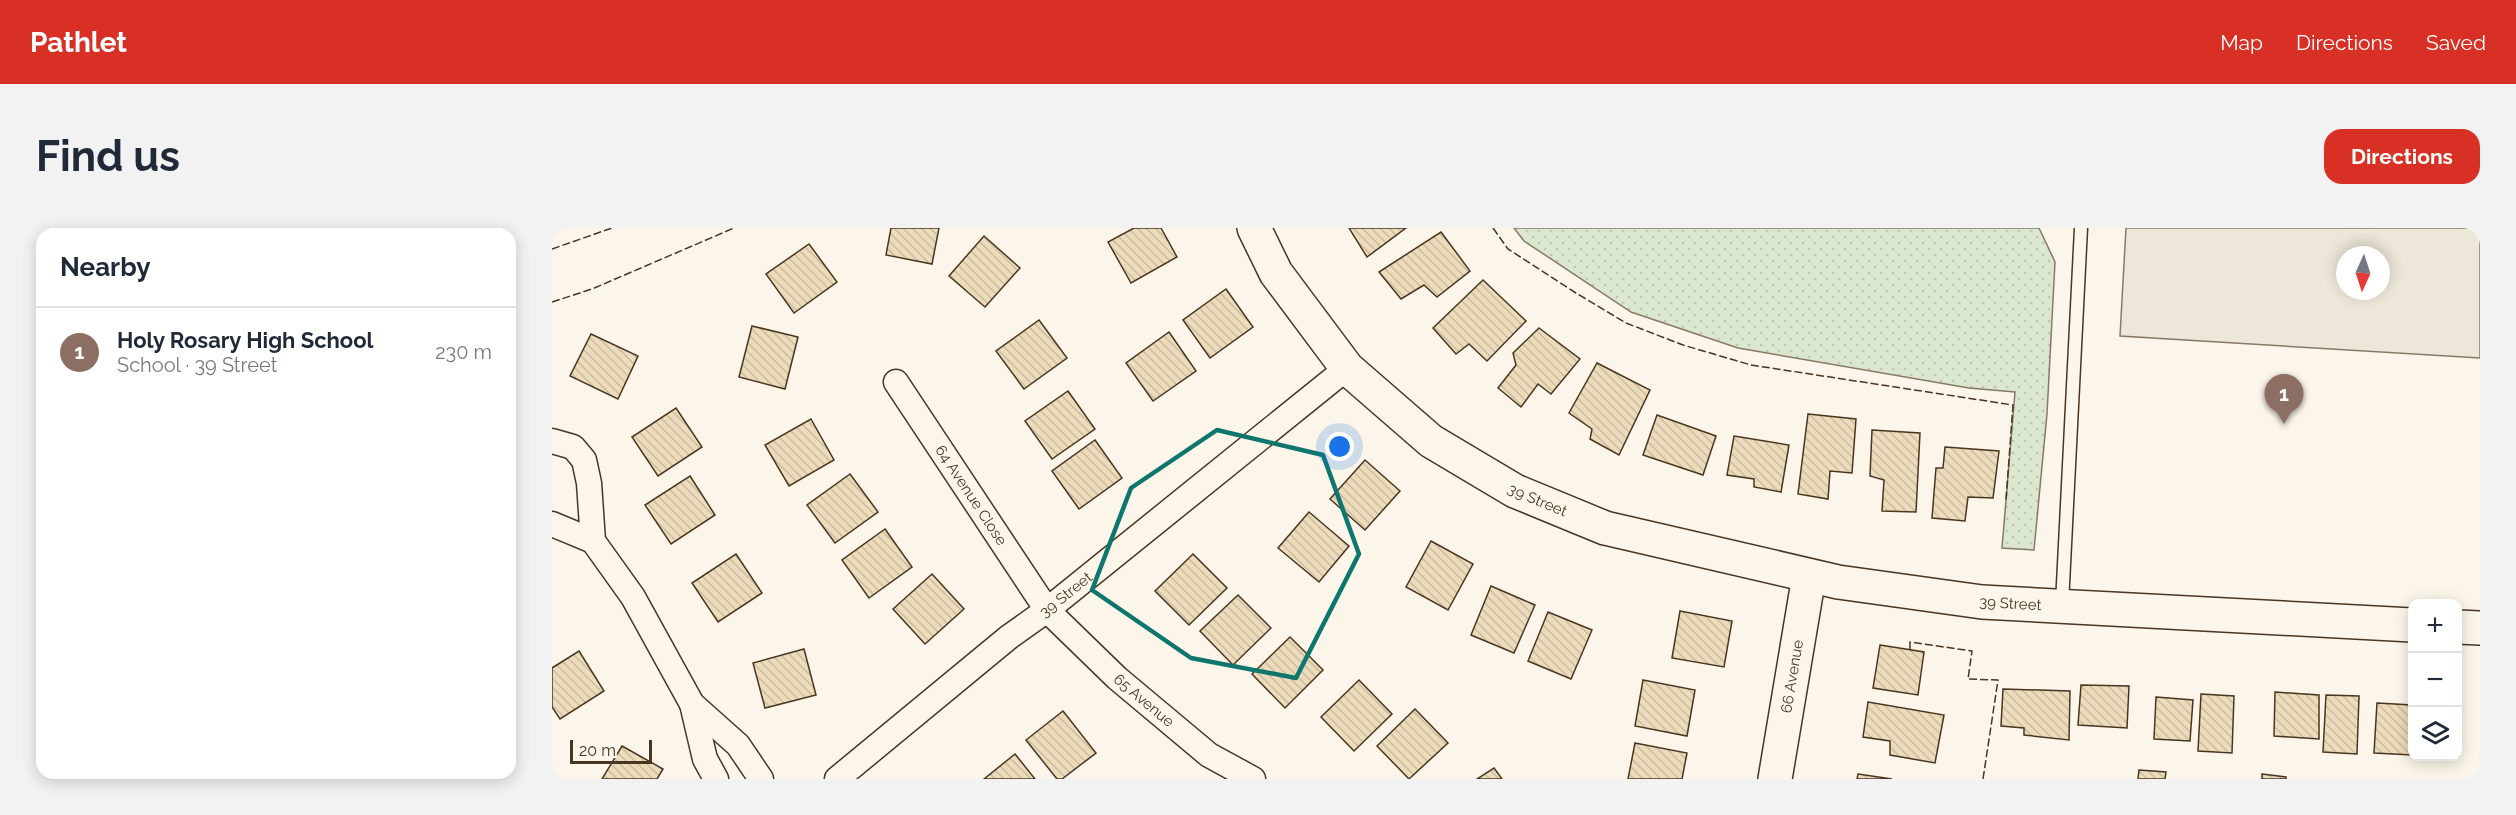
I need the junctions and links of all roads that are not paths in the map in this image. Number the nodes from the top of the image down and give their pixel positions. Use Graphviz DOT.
graph roads {
  1 [pos="1254,228"];
  2 [pos="2081,228"];
  3 [pos="1347,368"];
  4 [pos="896,382"];
  5 [pos="552,441"];
  6 [pos="552,524"];
  7 [pos="592,541"];
  8 [pos="1809,576"];
  9 [pos="2061,606"];
  10 [pos="1047,610"];
  11 [pos="2408,625"];
  12 [pos="2462,627"];
  13 [pos="2480,628"];
  14 [pos="692,704"];
  15 [pos="716,779"];
  16 [pos="761,779"];
  17 [pos="837,779"];
  18 [pos="1253,779"];
  19 [pos="1775,779"];
  1 -- 3 [label="street"];
  2 -- 9 [label="lane"];
  3 -- 8 [label="street, 39 Street"];
  3 -- 10 [label="street, 39 Street"];
  4 -- 10 [label="street, 64 Avenue Close"];
  5 -- 7 [label="street"];
  6 -- 7 [label="street"];
  7 -- 14 [label="street"];
  8 -- 9 [label="street, 39 Street"];
  8 -- 19 [label="street, 66 Avenue"];
  9 -- 11 [label="street, 39 Street"];
  10 -- 17 [label="street, 39 Street"];
  10 -- 18 [label="street, 65 Avenue"];
  12 -- 13 [label="street"];
  14 -- 15 [label="street"];
  14 -- 16 [label="street"];
}
